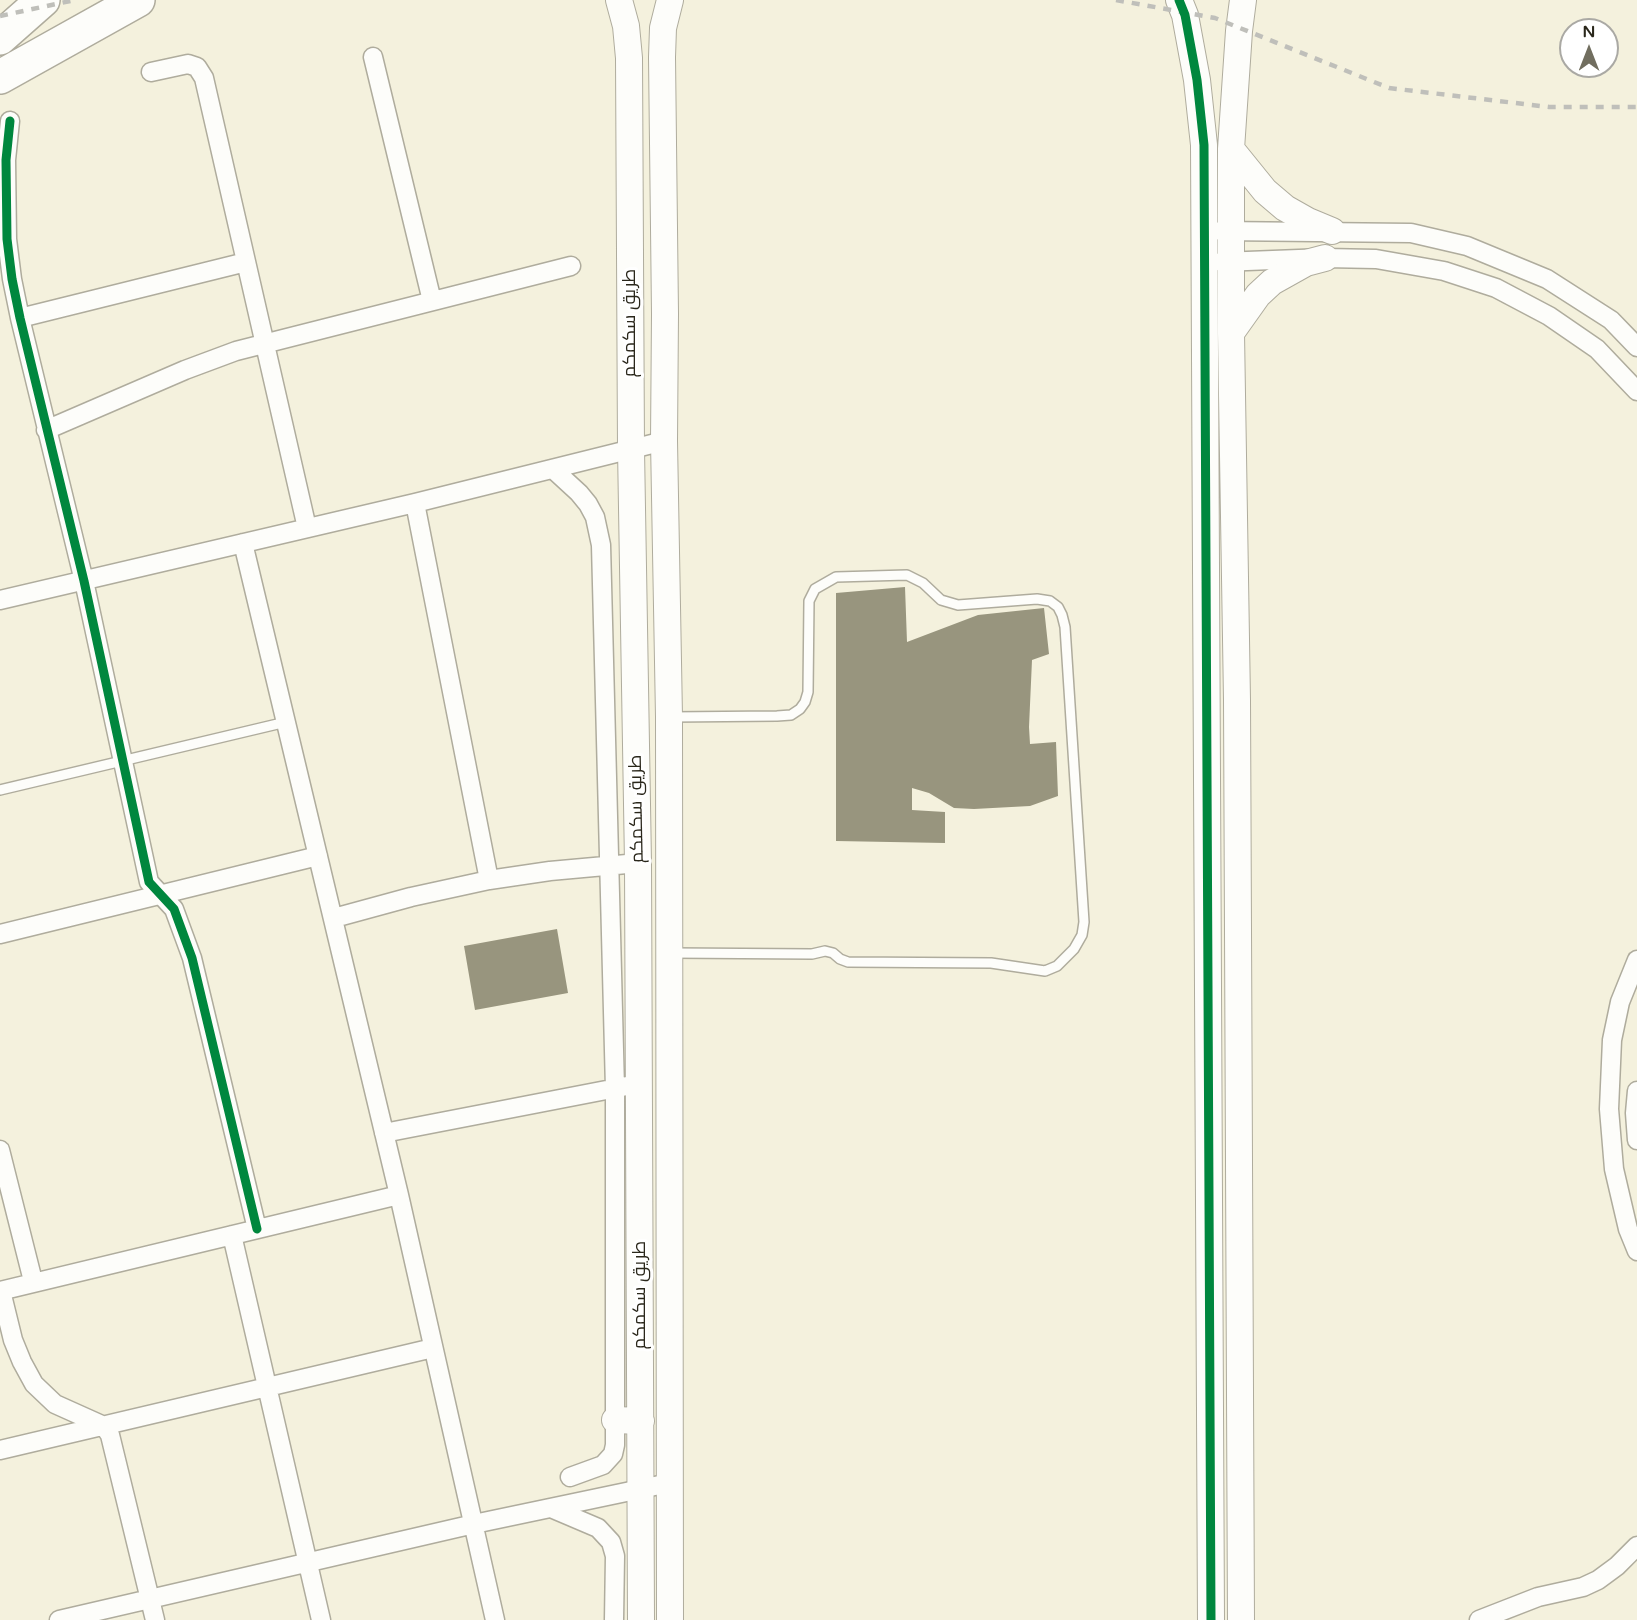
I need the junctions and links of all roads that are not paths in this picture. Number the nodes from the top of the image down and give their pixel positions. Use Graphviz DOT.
graph roads {
  1 [pos="43,0"];
  2 [pos="138,0"];
  3 [pos="619,0"];
  4 [pos="670,0"];
  5 [pos="1179,0"];
  6 [pos="1243,0"];
  7 [pos="0,38"];
  8 [pos="373,57"];
  9 [pos="151,72"];
  10 [pos="0,77"];
  11 [pos="10,121"];
  12 [pos="1231,149"];
  13 [pos="1232,231"];
  14 [pos="1332,231"];
  15 [pos="1204,232"];
  16 [pos="1325,258"];
  17 [pos="246,262"];
  18 [pos="1232,262"];
  19 [pos="1204,263"];
  20 [pos="571,266"];
  21 [pos="432,301"];
  22 [pos="20,318"];
  23 [pos="1611,320"];
  24 [pos="1231,333"];
  25 [pos="1637,334"];
  26 [pos="265,344"];
  27 [pos="1637,347"];
  28 [pos="1637,391"];
  29 [pos="46,430"];
  30 [pos="664,441"];
  31 [pos="630,449"];
  32 [pos="555,470"];
  33 [pos="415,504"];
  34 [pos="307,528"];
  35 [pos="243,543"];
  36 [pos="84,581"];
  37 [pos="0,600"];
  38 [pos="669,717"];
  39 [pos="286,722"];
  40 [pos="123,761"];
  41 [pos="0,790"];
  42 [pos="318,856"];
  43 [pos="638,863"];
  44 [pos="611,865"];
  45 [pos="489,880"];
  46 [pos="162,896"];
  47 [pos="334,918"];
  48 [pos="0,934"];
  49 [pos="669,953"];
  50 [pos="1637,960"];
  51 [pos="628,1086"];
  52 [pos="1637,1090"];
  53 [pos="384,1133"];
  54 [pos="1637,1140"];
  55 [pos="1,1157"];
  56 [pos="399,1195"];
  57 [pos="257,1229"];
  58 [pos="232,1235"];
  59 [pos="1637,1251"];
  60 [pos="33,1281"];
  61 [pos="1,1291"];
  62 [pos="433,1348"];
  63 [pos="267,1387"];
  64 [pos="615,1420"];
  65 [pos="641,1421"];
  66 [pos="104,1426"];
  67 [pos="0,1450"];
  68 [pos="570,1477"];
  69 [pos="669,1483"];
  70 [pos="641,1489"];
  71 [pos="551,1508"];
  72 [pos="474,1524"];
  73 [pos="1637,1546"];
  74 [pos="307,1562"];
  75 [pos="150,1598"];
  76 [pos="59,1620"];
  77 [pos="155,1620"];
  78 [pos="321,1620"];
  79 [pos="495,1620"];
  80 [pos="614,1620"];
  81 [pos="641,1620"];
  82 [pos="670,1620"];
  83 [pos="1211,1620"];
  84 [pos="1241,1620"];
  85 [pos="1479,1620"];
  1 -- 7 [label="highway"];
  2 -- 10 [label="highway"];
  3 -- 31 [label="street, طريق سكمكم"];
  4 -- 30 [label="street, طريق سكمكم"];
  5 -- 15 [label="street"];
  6 -- 12 [label="street"];
  8 -- 21 [label="street"];
  9 -- 17 [label="street"];
  11 -- 22 [label="street"];
  12 -- 13 [label="street"];
  12 -- 14 [label="street"];
  13 -- 14 [label="street"];
  13 -- 15 [label="street"];
  13 -- 18 [label="street"];
  14 -- 23 [label="street"];
  15 -- 19 [label="street"];
  16 -- 18 [label="street"];
  16 -- 24 [label="street"];
  16 -- 28 [label="street"];
  17 -- 22 [label="street"];
  17 -- 26 [label="street"];
  18 -- 19 [label="street"];
  18 -- 24 [label="street"];
  19 -- 83 [label="street"];
  20 -- 21 [label="street"];
  21 -- 26 [label="street"];
  22 -- 29 [label="street"];
  23 -- 25 [label="street"];
  23 -- 27 [label="street"];
  24 -- 84 [label="street"];
  26 -- 29 [label="street"];
  26 -- 34 [label="street"];
  29 -- 36 [label="street"];
  30 -- 31 [label="street"];
  30 -- 38 [label="street, طريق سكمكم"];
  31 -- 32 [label="street"];
  31 -- 43 [label="street, طريق سكمكم"];
  32 -- 33 [label="street"];
  32 -- 44 [label="street"];
  33 -- 34 [label="street"];
  33 -- 45 [label="street"];
  34 -- 35 [label="street"];
  35 -- 36 [label="street"];
  35 -- 39 [label="street"];
  36 -- 37 [label="street"];
  36 -- 40 [label="street"];
  38 -- 49 [label="street, طريق سكمكم"];
  38 -- 49 [label="lane"];
  39 -- 40 [label="lane"];
  39 -- 42 [label="street"];
  40 -- 41 [label="lane"];
  40 -- 46 [label="street"];
  42 -- 46 [label="street"];
  42 -- 47 [label="street"];
  43 -- 44 [label="street"];
  43 -- 51 [label="street, طريق سكمكم"];
  44 -- 45 [label="street"];
  44 -- 51 [label="street"];
  45 -- 47 [label="street"];
  46 -- 48 [label="street"];
  46 -- 57 [label="street"];
  47 -- 53 [label="street"];
  49 -- 69 [label="street, طريق سكمكم"];
  50 -- 59 [label="street"];
  51 -- 53 [label="street"];
  51 -- 64 [label="street"];
  51 -- 65 [label="street, طريق سكمكم"];
  52 -- 54 [label="street"];
  53 -- 56 [label="street"];
  55 -- 60 [label="street"];
  56 -- 57 [label="street"];
  56 -- 62 [label="street"];
  57 -- 58 [label="street"];
  58 -- 60 [label="street"];
  58 -- 63 [label="street"];
  60 -- 61 [label="street"];
  61 -- 66 [label="street"];
  62 -- 63 [label="street"];
  62 -- 72 [label="street"];
  63 -- 66 [label="street"];
  63 -- 74 [label="street"];
  64 -- 65 [label="street"];
  64 -- 68 [label="street"];
  65 -- 70 [label="street, طريق سكمكم"];
  66 -- 67 [label="street"];
  66 -- 75 [label="street"];
  69 -- 70 [label="street"];
  69 -- 82 [label="street, طريق سكمكم"];
  70 -- 71 [label="street"];
  70 -- 81 [label="street, طريق سكمكم"];
  71 -- 72 [label="street"];
  71 -- 80 [label="street"];
  72 -- 74 [label="street"];
  72 -- 79 [label="street"];
  73 -- 85 [label="street"];
  74 -- 75 [label="street"];
  74 -- 78 [label="street"];
  75 -- 76 [label="street"];
  75 -- 77 [label="street"];
}
